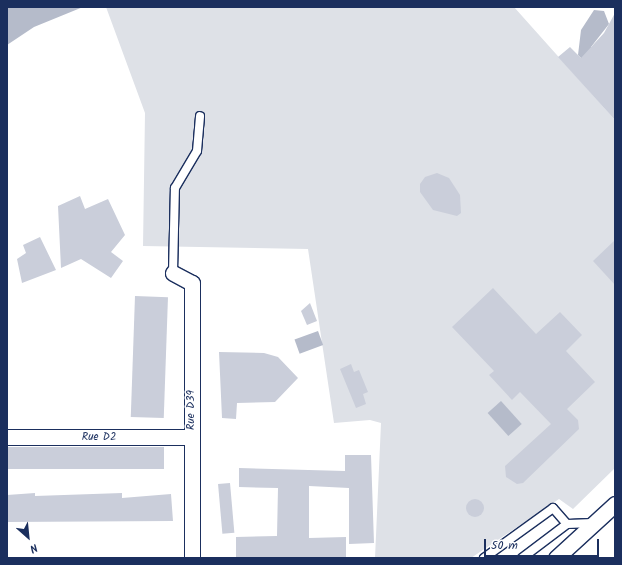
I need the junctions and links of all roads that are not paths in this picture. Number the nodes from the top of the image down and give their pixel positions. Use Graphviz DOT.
graph roads {
  1 [pos="200,116"];
  2 [pos="173,273"];
  3 [pos="7,437"];
  4 [pos="191,437"];
  5 [pos="615,504"];
  6 [pos="596,523"];
  7 [pos="567,524"];
  8 [pos="192,558"];
  9 [pos="484,558"];
  10 [pos="522,558"];
  11 [pos="556,558"];
  1 -- 2 [label="lane"];
  2 -- 4 [label="street, Rue D39"];
  3 -- 4 [label="street, Rue D2"];
  4 -- 8 [label="street, Rue D39"];
  5 -- 6 [label="street"];
  6 -- 7 [label="lane"];
  6 -- 11 [label="street"];
  7 -- 9 [label="lane"];
  7 -- 10 [label="lane"];
}
